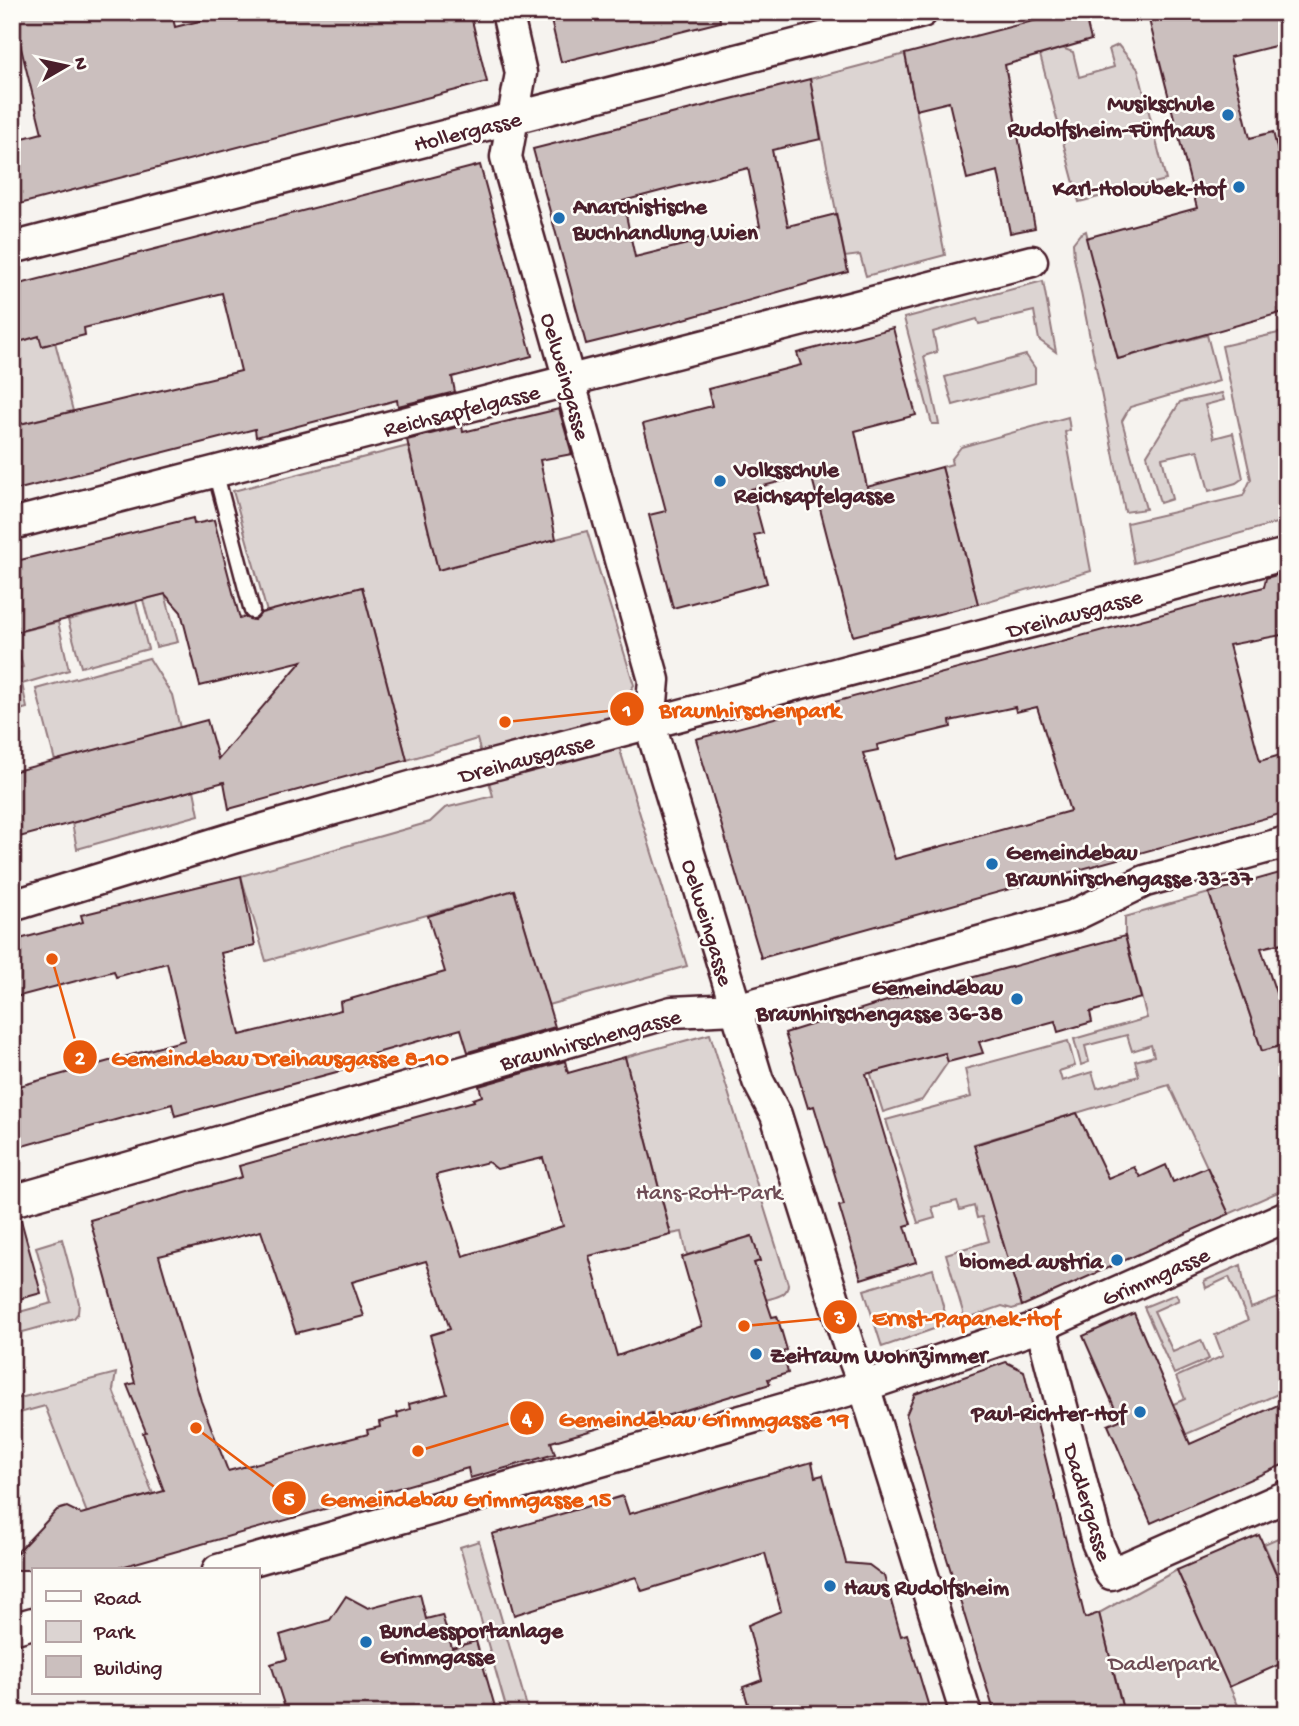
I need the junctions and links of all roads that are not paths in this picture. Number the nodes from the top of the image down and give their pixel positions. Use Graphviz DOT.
graph roads {
  1 [pos="506,12"];
  2 [pos="922,12"];
  3 [pos="513,118"];
  4 [pos="12,248"];
  5 [pos="1032,261"];
  6 [pos="568,382"];
  7 [pos="215,471"];
  8 [pos="12,524"];
  9 [pos="1287,554"];
  10 [pos="252,611"];
  11 [pos="650,725"];
  12 [pos="1287,842"];
  13 [pos="12,906"];
  14 [pos="736,1009"];
  15 [pos="12,1200"];
  16 [pos="1287,1216"];
  17 [pos="1041,1326"];
  18 [pos="864,1386"];
  19 [pos="1287,1496"];
  20 [pos="225,1568"];
  21 [pos="32,1623"];
  22 [pos="12,1629"];
  23 [pos="966,1714"];
  1 -- 3 [label="street, Oelweingasse"];
  2 -- 3 [label="street, Hollergasse"];
  3 -- 4 [label="street, Hollergasse"];
  3 -- 6 [label="street, Oelweingasse"];
  5 -- 6 [label="street, Reichsapfelgasse"];
  6 -- 7 [label="street, Reichsapfelgasse"];
  6 -- 11 [label="street, Oelweingasse"];
  7 -- 8 [label="street, Reichsapfelgasse"];
  7 -- 10 [label="lane"];
  9 -- 11 [label="street, Dreihausgasse"];
  11 -- 13 [label="street, Dreihausgasse"];
  11 -- 14 [label="street, Oelweingasse"];
  12 -- 14 [label="street, Braunhirschengasse"];
  14 -- 15 [label="street, Braunhirschengasse"];
  14 -- 18 [label="street, Oelweingasse"];
  16 -- 17 [label="street, Grimmgasse"];
  17 -- 18 [label="street, Grimmgasse"];
  17 -- 19 [label="street, Dadlergasse"];
  18 -- 20 [label="street, Grimmgasse"];
  18 -- 23 [label="street, Oelweingasse"];
  21 -- 22 [label="street"];
}
